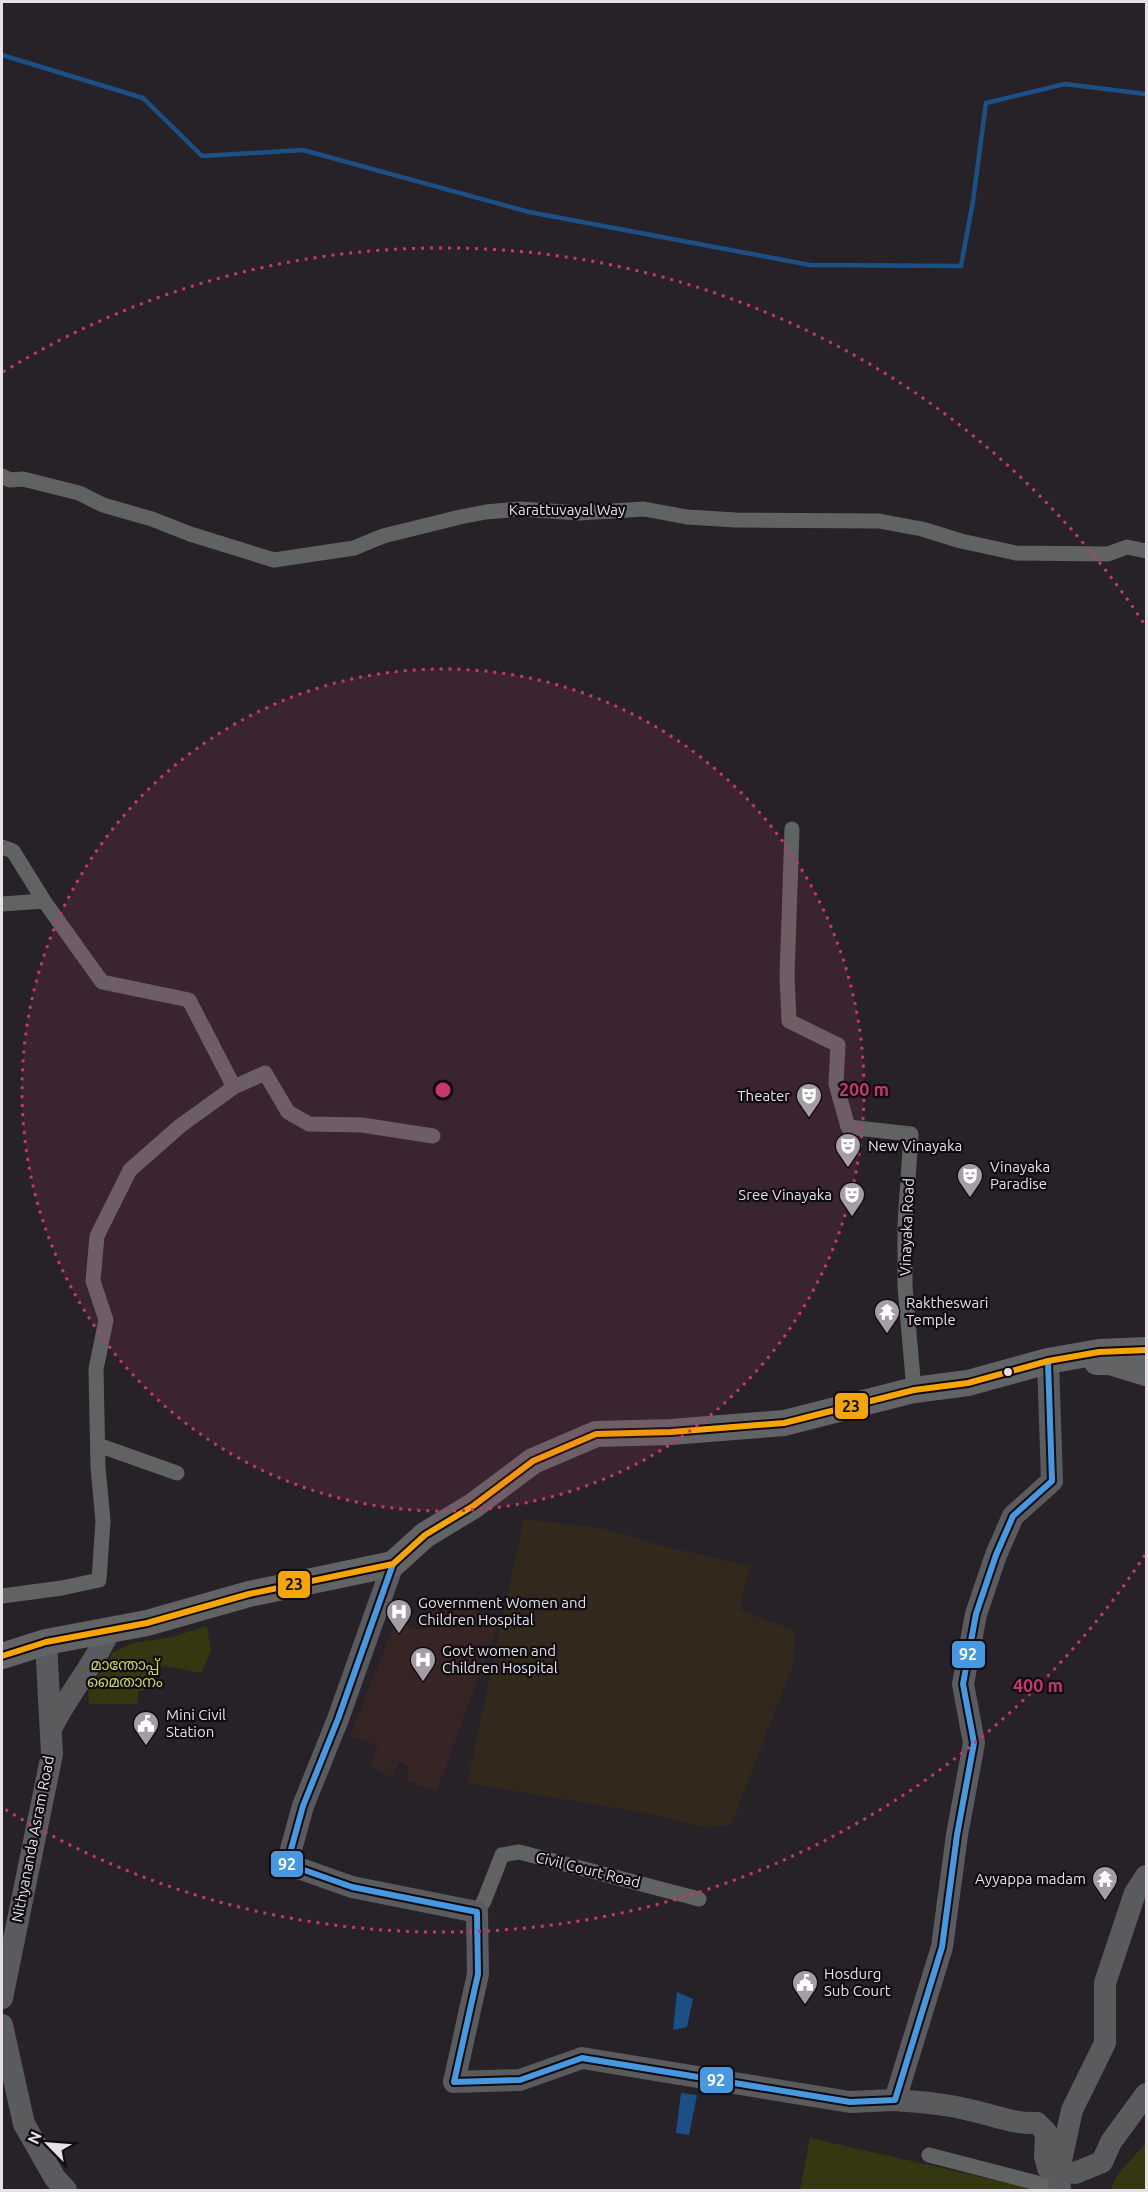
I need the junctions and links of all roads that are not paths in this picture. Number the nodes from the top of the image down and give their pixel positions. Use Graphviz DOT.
graph roads {
  1 [pos="2,476"];
  2 [pos="1146,551"];
  3 [pos="792,829"];
  4 [pos="2,847"];
  5 [pos="44,901"];
  6 [pos="2,904"];
  7 [pos="234,1088"];
  8 [pos="433,1136"];
  9 [pos="1146,1350"];
  10 [pos="1048,1361"];
  11 [pos="1146,1373"];
  12 [pos="914,1390"];
  13 [pos="98,1445"];
  14 [pos="177,1473"];
  15 [pos="393,1564"];
  16 [pos="2,1596"];
  17 [pos="110,1630"];
  18 [pos="46,1642"];
  19 [pos="2,1656"];
  20 [pos="50,1731"];
  21 [pos="1146,1876"];
  22 [pos="699,1899"];
  23 [pos="477,1912"];
  24 [pos="2,1998"];
  25 [pos="2,2035"];
  26 [pos="1146,2094"];
  27 [pos="895,2100"];
  28 [pos="13,2122"];
  29 [pos="929,2155"];
  30 [pos="1060,2183"];
  31 [pos="66,2190"];
  1 -- 2 [label="street, Karattuvayal Way"];
  3 -- 12 [label="street, Vinayaka Road"];
  4 -- 5 [label="street"];
  5 -- 6 [label="street"];
  5 -- 7 [label="street"];
  7 -- 8 [label="street"];
  7 -- 13 [label="street"];
  9 -- 10 [label="main road"];
  10 -- 11 [label="main road"];
  10 -- 12 [label="main road"];
  10 -- 27 [label="street"];
  12 -- 15 [label="main road"];
  13 -- 14 [label="street"];
  13 -- 16 [label="street"];
  15 -- 17 [label="main road"];
  15 -- 23 [label="street"];
  17 -- 18 [label="main road"];
  17 -- 20 [label="street"];
  18 -- 19 [label="main road"];
  18 -- 20 [label="street, Nithyananda Asram Road"];
  20 -- 24 [label="street, Nithyananda Asram Road"];
  21 -- 30 [label="street"];
  22 -- 23 [label="street, Civil Court Road"];
  23 -- 27 [label="street"];
  25 -- 28 [label="street"];
  26 -- 30 [label="street"];
  27 -- 30 [label="street"];
  28 -- 31 [label="street"];
  29 -- 30 [label="street"];
}
